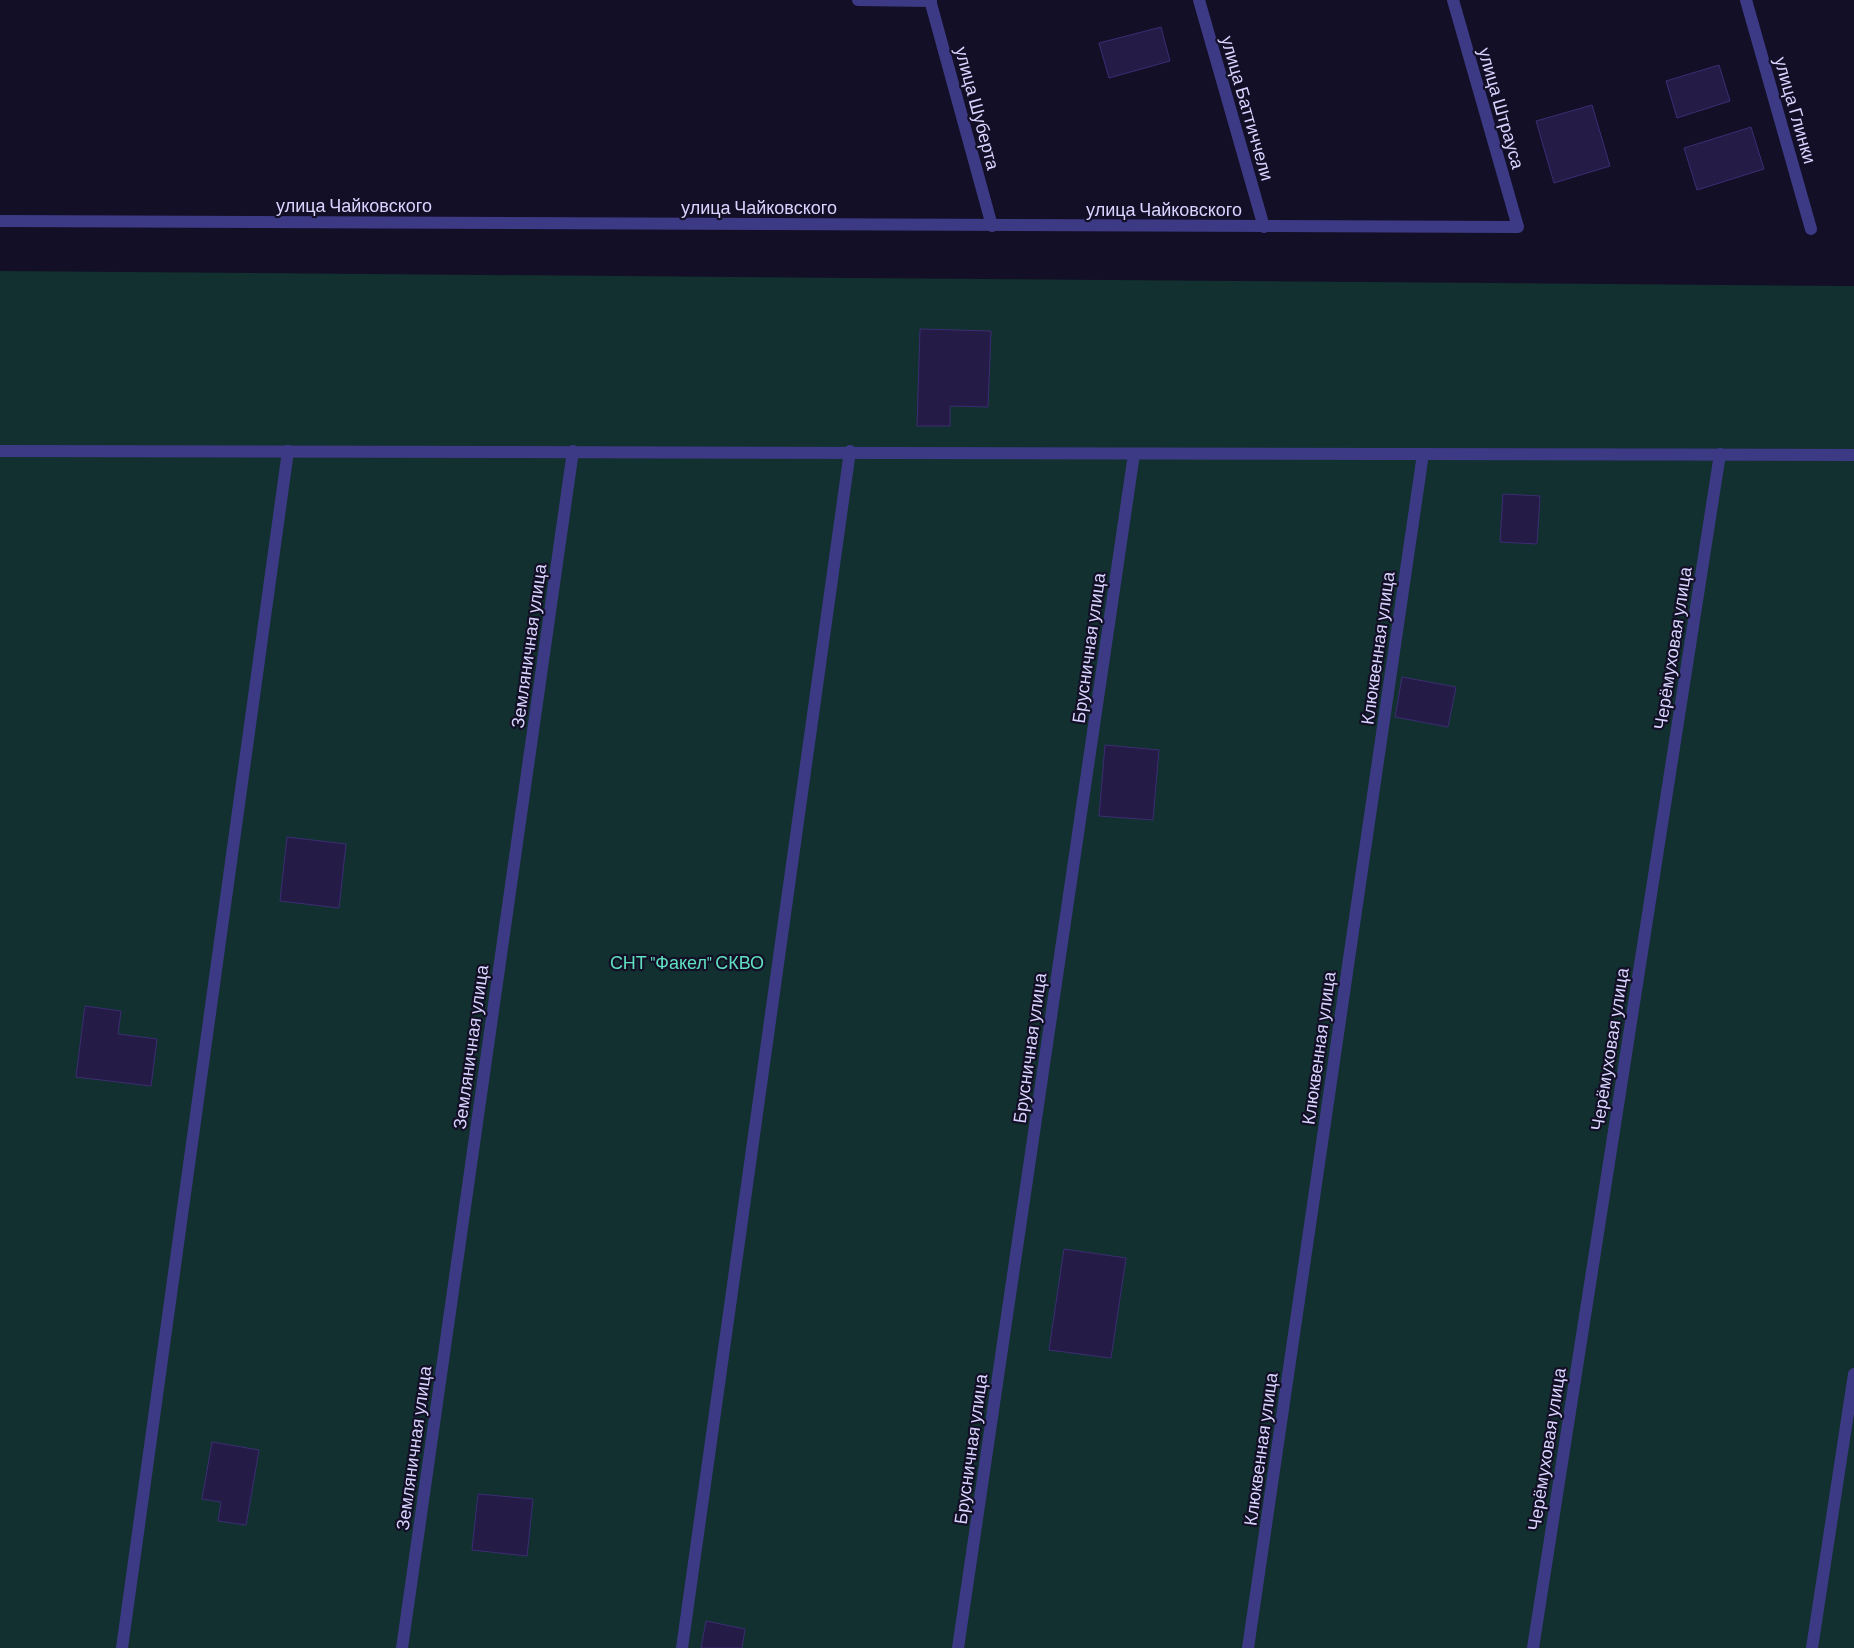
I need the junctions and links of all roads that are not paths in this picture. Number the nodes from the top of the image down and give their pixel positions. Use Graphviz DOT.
graph roads {
  1 [pos="858,0"];
  2 [pos="1199,0"];
  3 [pos="1453,0"];
  4 [pos="1746,0"];
  5 [pos="930,1"];
  6 [pos="0,221"];
  7 [pos="992,226"];
  8 [pos="1264,227"];
  9 [pos="1518,227"];
  10 [pos="1811,229"];
  11 [pos="0,451"];
  12 [pos="288,451"];
  13 [pos="573,451"];
  14 [pos="850,451"];
  15 [pos="1134,454"];
  16 [pos="1423,454"];
  17 [pos="1720,454"];
  18 [pos="1854,455"];
  19 [pos="1854,1374"];
  20 [pos="122,1648"];
  21 [pos="402,1648"];
  22 [pos="682,1648"];
  23 [pos="958,1648"];
  24 [pos="1248,1648"];
  25 [pos="1533,1648"];
  26 [pos="1812,1648"];
  1 -- 5 [label="street"];
  2 -- 8 [label="street, улица Баттиччели"];
  3 -- 9 [label="street, улица Штрауса"];
  4 -- 10 [label="street, улица Глинки"];
  5 -- 7 [label="street, улица Шуберта"];
  6 -- 7 [label="street, улица Чайковского"];
  7 -- 8 [label="street, улица Чайковского"];
  8 -- 9 [label="street, улица Чайковского"];
  11 -- 12 [label="street"];
  12 -- 13 [label="street"];
  12 -- 20 [label="street"];
  13 -- 14 [label="street"];
  13 -- 21 [label="street, Земляничная улица"];
  14 -- 15 [label="street"];
  14 -- 22 [label="street"];
  15 -- 16 [label="street"];
  15 -- 23 [label="street, Брусничная улица"];
  16 -- 17 [label="street"];
  16 -- 24 [label="street, Клюквенная улица"];
  17 -- 18 [label="street"];
  17 -- 25 [label="street, Черёмуховая улица"];
  19 -- 26 [label="street"];
}
